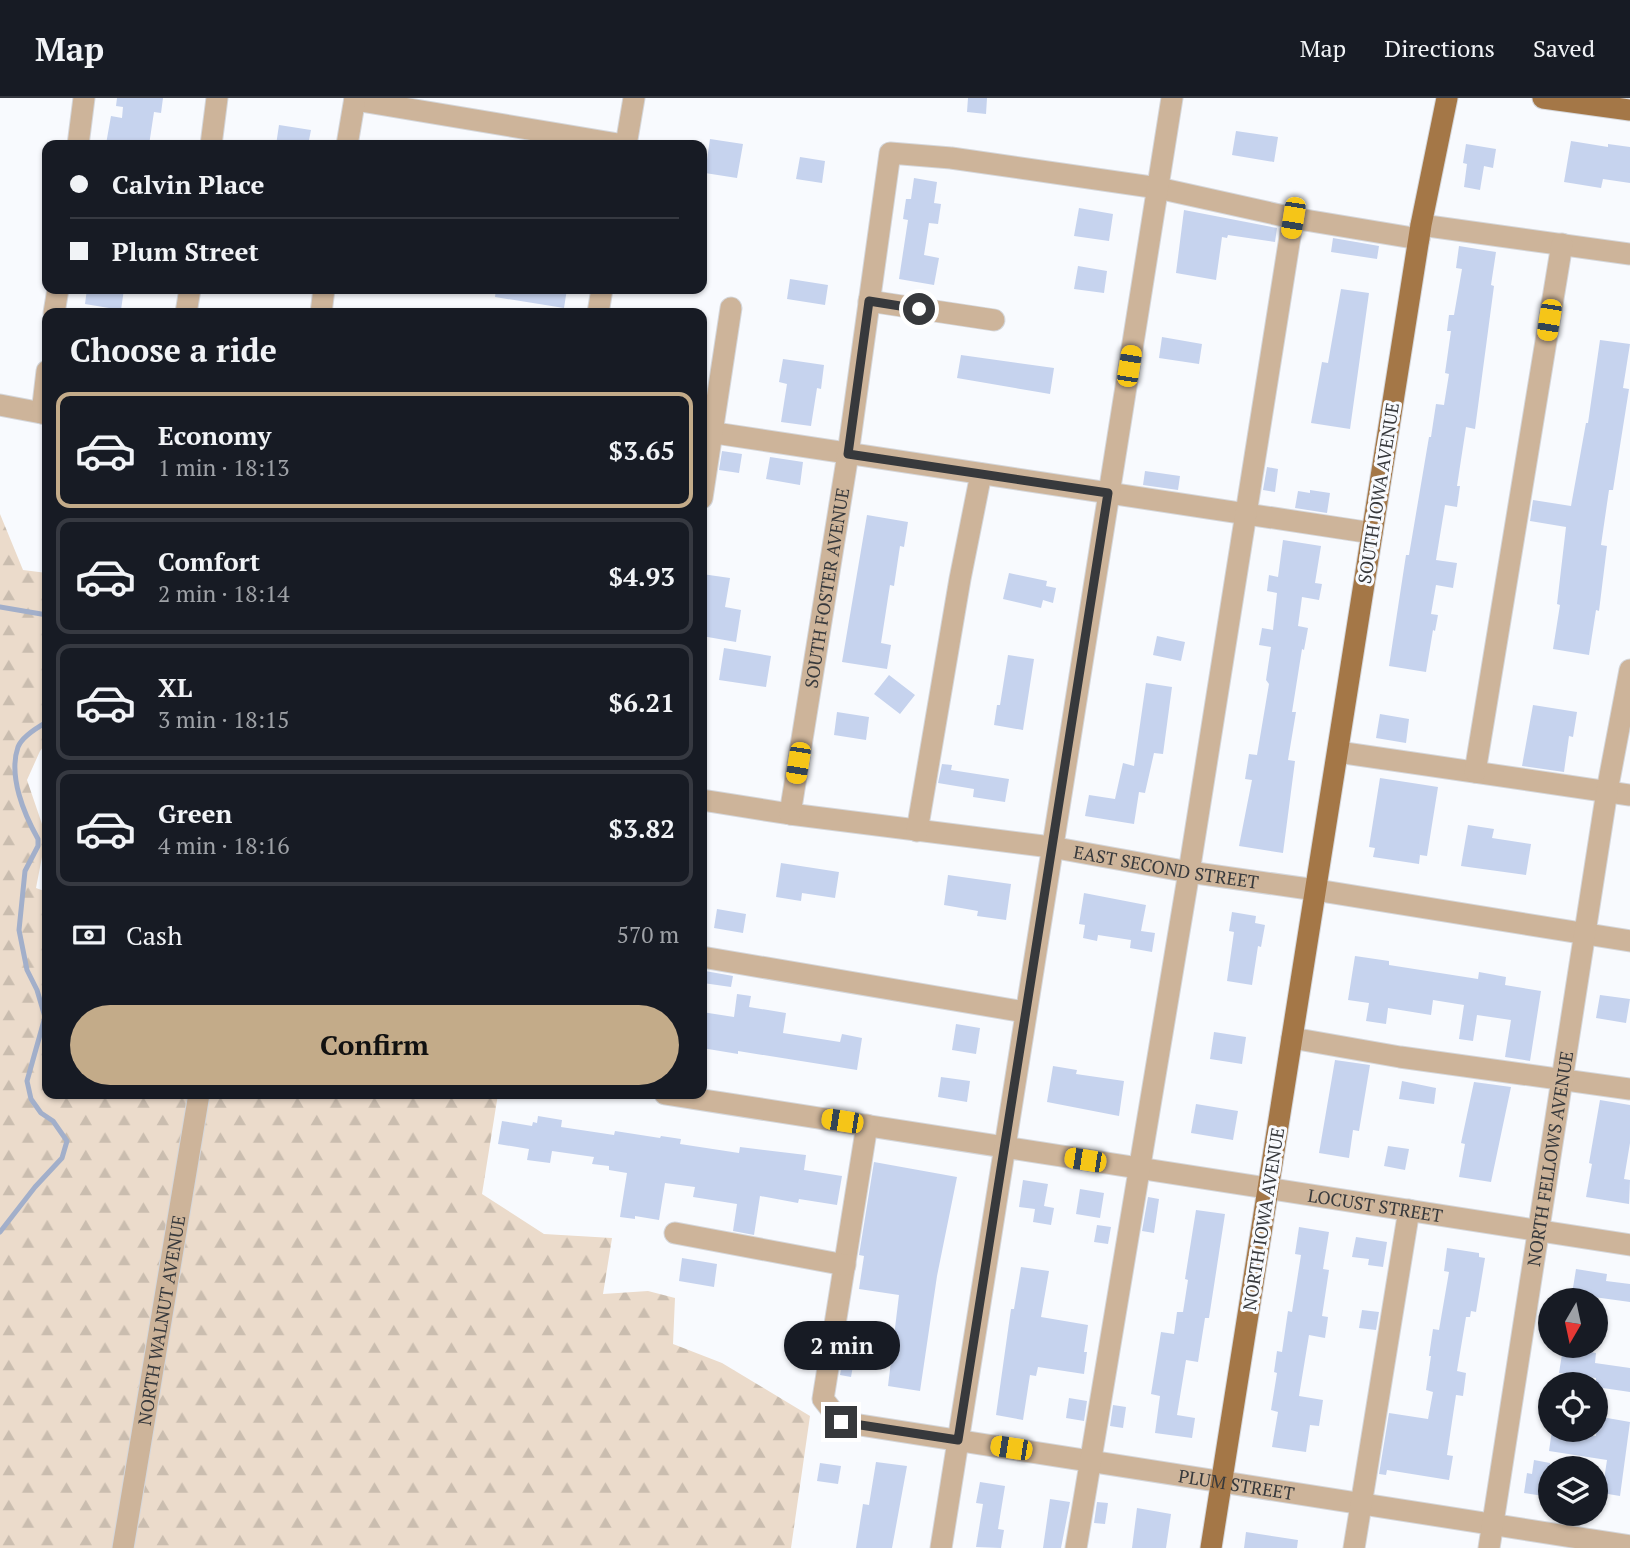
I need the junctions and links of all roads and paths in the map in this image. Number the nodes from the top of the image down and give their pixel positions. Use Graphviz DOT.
graph roads {
  1 [pos="84,98"];
  2 [pos="217,98"];
  3 [pos="634,98"];
  4 [pos="1172,98"];
  5 [pos="1447,98"];
  6 [pos="1543,98"];
  7 [pos="355,99"];
  8 [pos="1630,110"];
  9 [pos="79,140"];
  10 [pos="212,140"];
  11 [pos="348,140"];
  12 [pos="596,140"];
  13 [pos="626,140"];
  14 [pos="1158,188"];
  15 [pos="1293,218"];
  16 [pos="1420,232"];
  17 [pos="1562,244"];
  18 [pos="1630,254"];
  19 [pos="869,301"];
  20 [pos="731,308"];
  21 [pos="994,320"];
  22 [pos="0,405"];
  23 [pos="42,412"];
  24 [pos="707,432"];
  25 [pos="848,454"];
  26 [pos="981,474"];
  27 [pos="1108,493"];
  28 [pos="1245,514"];
  29 [pos="1372,533"];
  30 [pos="1630,670"];
  31 [pos="1338,752"];
  32 [pos="1475,772"];
  33 [pos="1607,791"];
  34 [pos="1630,795"];
  35 [pos="707,801"];
  36 [pos="790,814"];
  37 [pos="917,831"];
  38 [pos="1051,847"];
  39 [pos="1189,872"];
  40 [pos="1316,890"];
  41 [pos="1585,934"];
  42 [pos="1630,941"];
  43 [pos="707,958"];
  44 [pos="1026,1012"];
  45 [pos="1292,1038"];
  46 [pos="1562,1079"];
  47 [pos="1630,1089"];
  48 [pos="198,1099"];
  49 [pos="698,1099"];
  50 [pos="867,1125"];
  51 [pos="1004,1147"];
  52 [pos="1138,1168"];
  53 [pos="1268,1188"];
  54 [pos="1409,1210"];
  55 [pos="1538,1231"];
  56 [pos="675,1233"];
  57 [pos="1630,1245"];
  58 [pos="845,1265"];
  59 [pos="958,1440"];
  60 [pos="1090,1461"];
  61 [pos="1222,1481"];
  62 [pos="1360,1503"];
  63 [pos="1493,1524"];
  64 [pos="1629,1538"];
  65 [pos="123,1548"];
  66 [pos="941,1548"];
  67 [pos="1076,1548"];
  68 [pos="1211,1548"];
  69 [pos="1354,1548"];
  70 [pos="1489,1548"];
  1 -- 9 [label="street"];
  2 -- 10 [label="street"];
  3 -- 13 [label="street"];
  4 -- 14 [label="street"];
  5 -- 16 [label="main road, SOUTH IOWA AVENUE"];
  6 -- 8 [label="main road"];
  7 -- 11 [label="street"];
  7 -- 12 [label="street"];
  14 -- 15 [label="street"];
  14 -- 19 [label="street, SOUTH FOSTER AVENUE"];
  14 -- 27 [label="street"];
  15 -- 16 [label="street"];
  15 -- 28 [label="street"];
  16 -- 17 [label="street"];
  16 -- 29 [label="main road, SOUTH IOWA AVENUE"];
  17 -- 18 [label="street"];
  17 -- 32 [label="street"];
  19 -- 21 [label="street"];
  19 -- 25 [label="street, SOUTH FOSTER AVENUE"];
  20 -- 24 [label="street"];
  22 -- 23 [label="street"];
  24 -- 25 [label="street"];
  25 -- 26 [label="street"];
  25 -- 36 [label="street, SOUTH FOSTER AVENUE"];
  26 -- 27 [label="street"];
  26 -- 37 [label="street"];
  27 -- 28 [label="street"];
  27 -- 38 [label="street"];
  28 -- 29 [label="street"];
  28 -- 39 [label="street"];
  29 -- 31 [label="main road, SOUTH IOWA AVENUE"];
  30 -- 33 [label="street, NORTH FELLOWS AVENUE"];
  31 -- 32 [label="street"];
  31 -- 40 [label="main road, SOUTH IOWA AVENUE"];
  32 -- 33 [label="street"];
  33 -- 34 [label="street"];
  33 -- 41 [label="street, NORTH FELLOWS AVENUE"];
  35 -- 36 [label="street, EAST SECOND STREET"];
  36 -- 37 [label="street, EAST SECOND STREET"];
  37 -- 38 [label="street, EAST SECOND STREET"];
  38 -- 39 [label="street, EAST SECOND STREET"];
  38 -- 44 [label="street"];
  39 -- 40 [label="street, EAST SECOND STREET"];
  39 -- 52 [label="street"];
  40 -- 41 [label="street, EAST SECOND STREET"];
  40 -- 45 [label="main road, NORTH IOWA AVENUE"];
  41 -- 42 [label="street, EAST SECOND STREET"];
  41 -- 46 [label="street, NORTH FELLOWS AVENUE"];
  43 -- 44 [label="street"];
  44 -- 51 [label="street"];
  45 -- 46 [label="street"];
  45 -- 53 [label="main road, NORTH IOWA AVENUE"];
  46 -- 47 [label="street"];
  46 -- 55 [label="street, NORTH FELLOWS AVENUE"];
  48 -- 65 [label="street, NORTH WALNUT AVENUE"];
  49 -- 50 [label="street, LOCUST STREET"];
  50 -- 51 [label="street, LOCUST STREET"];
  50 -- 58 [label="street"];
  51 -- 52 [label="street, LOCUST STREET"];
  51 -- 59 [label="street"];
  52 -- 53 [label="street, LOCUST STREET"];
  52 -- 60 [label="street"];
  53 -- 54 [label="street, LOCUST STREET"];
  53 -- 61 [label="main road, NORTH IOWA AVENUE"];
  54 -- 55 [label="street, LOCUST STREET"];
  54 -- 62 [label="street"];
  55 -- 57 [label="street, LOCUST STREET"];
  55 -- 63 [label="street, NORTH FELLOWS AVENUE"];
  56 -- 58 [label="street"];
  58 -- 59 [label="street, PLUM STREET"];
  59 -- 60 [label="street, PLUM STREET"];
  59 -- 66 [label="street"];
  60 -- 61 [label="street, PLUM STREET"];
  60 -- 67 [label="street"];
  61 -- 62 [label="street, PLUM STREET"];
  61 -- 68 [label="main road, NORTH IOWA AVENUE"];
  62 -- 63 [label="street, PLUM STREET"];
  62 -- 69 [label="street"];
  63 -- 64 [label="street, PLUM STREET"];
  63 -- 70 [label="street, NORTH FELLOWS AVENUE"];
}
